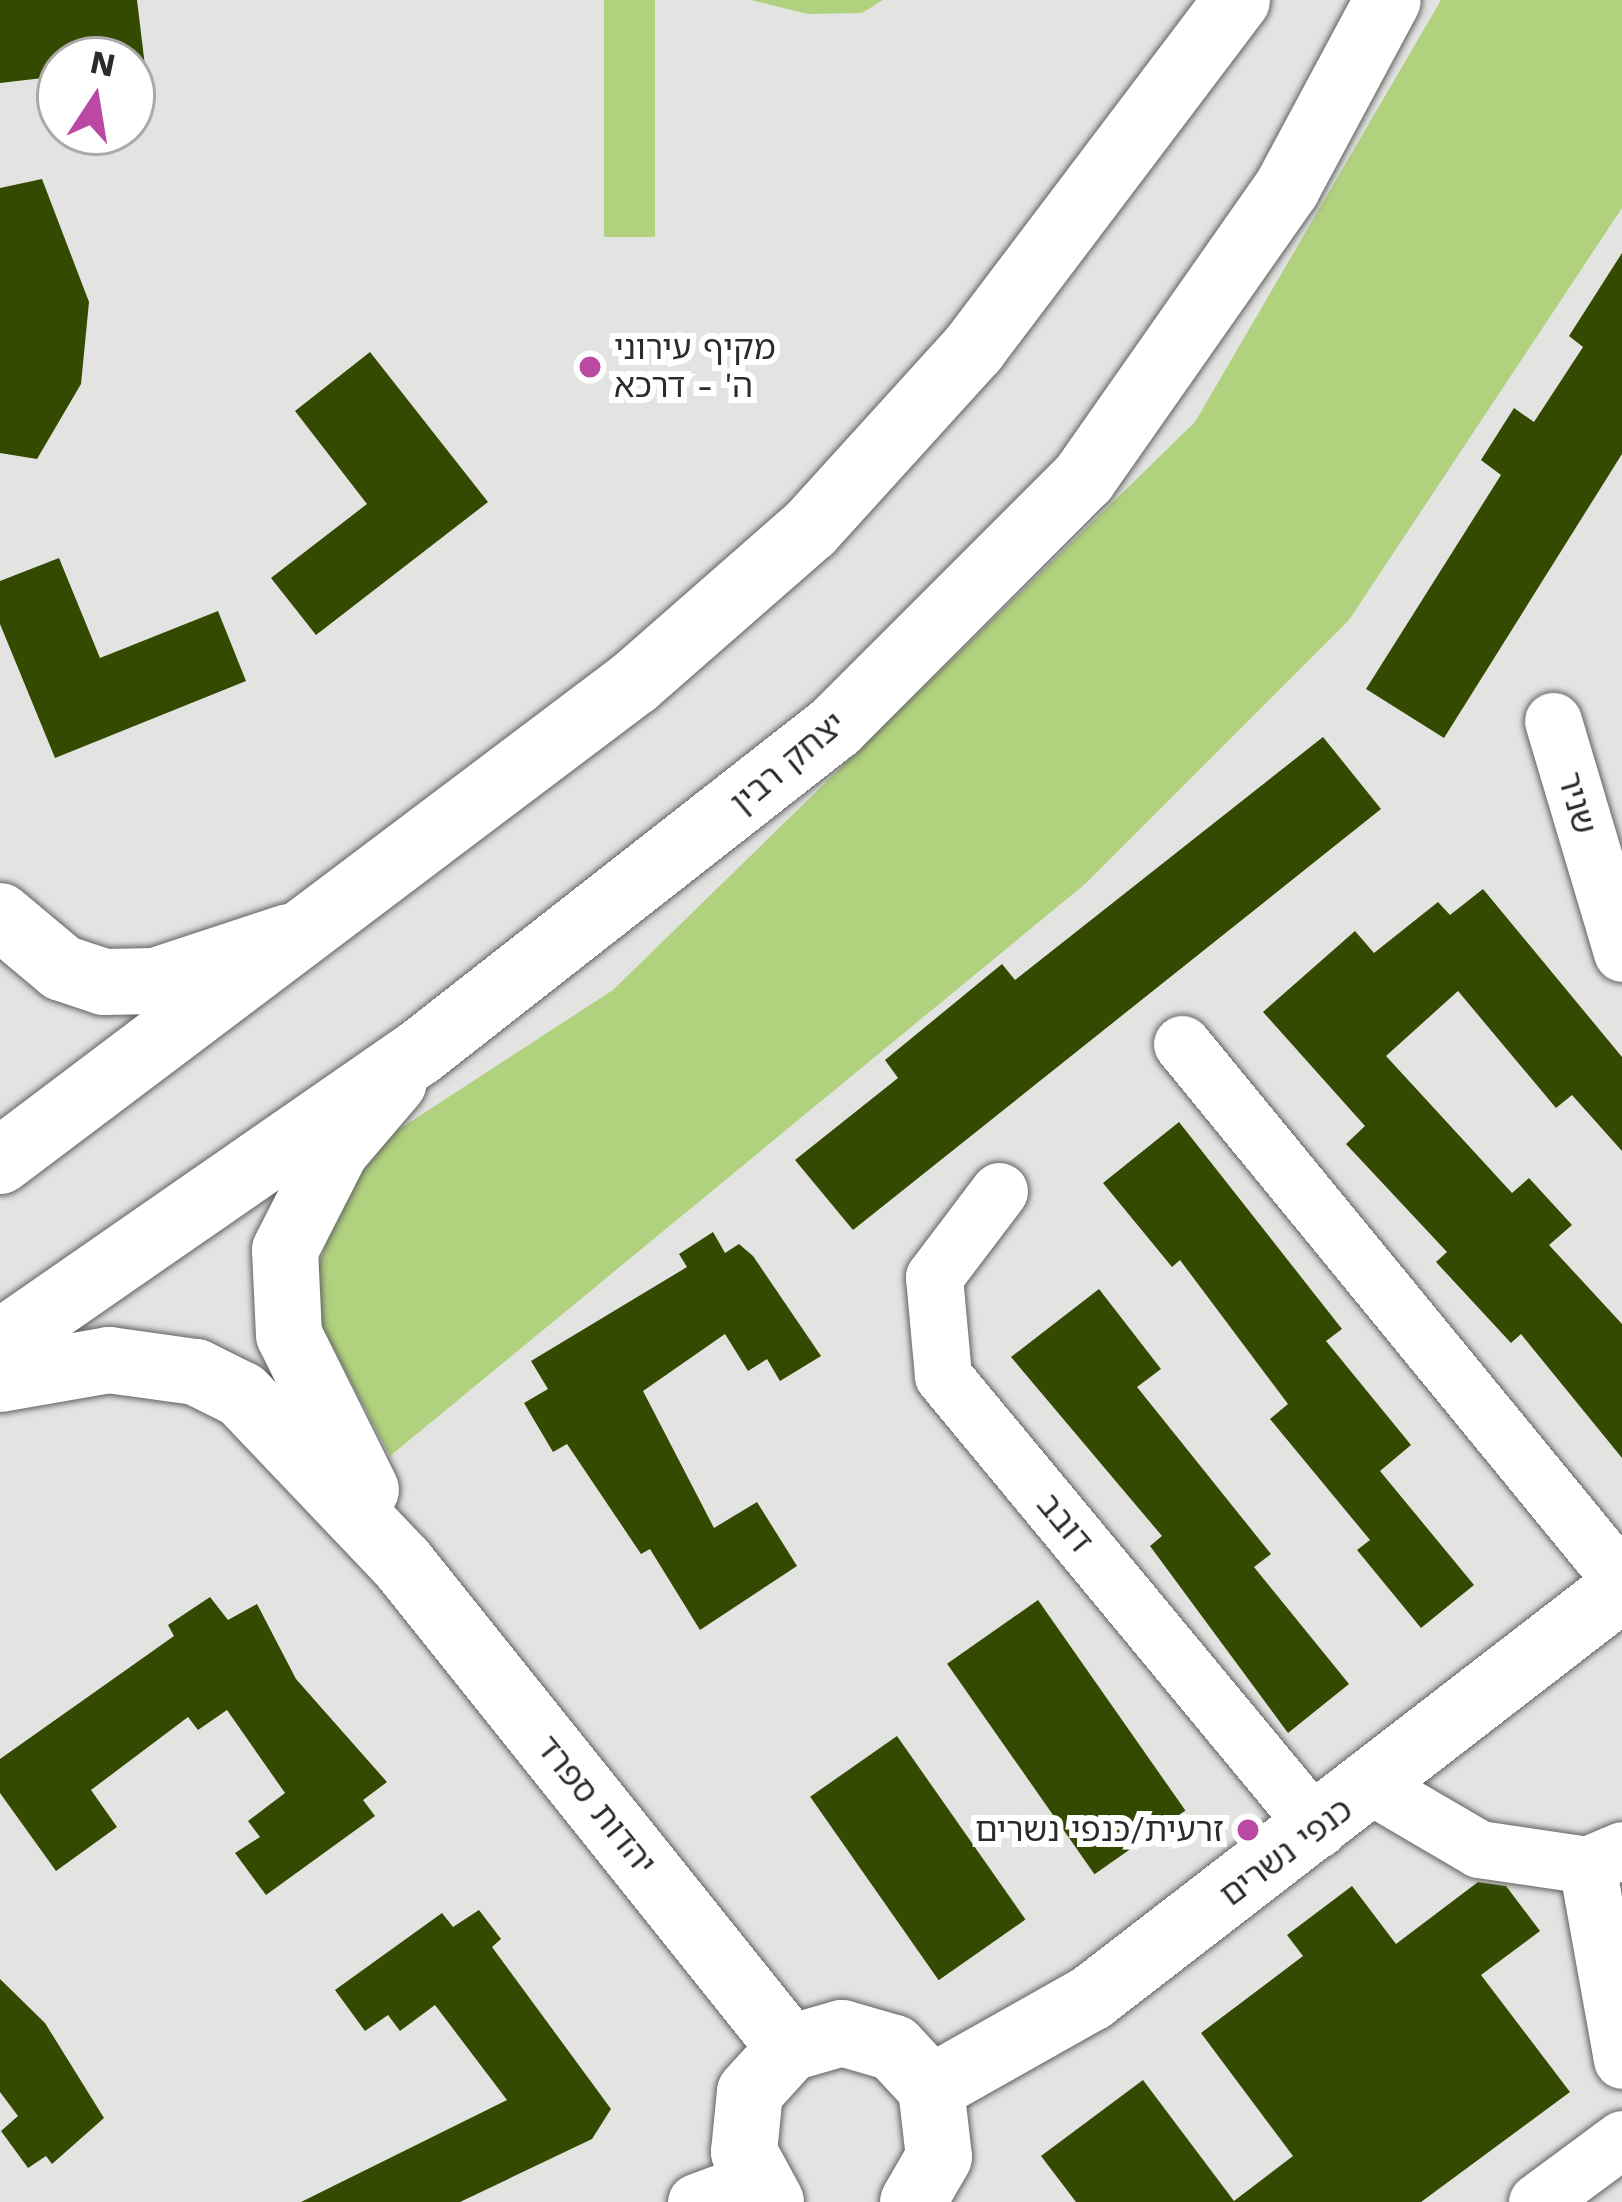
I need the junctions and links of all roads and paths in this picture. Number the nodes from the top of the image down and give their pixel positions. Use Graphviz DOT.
graph roads {
  1 [pos="1237,0"];
  2 [pos="1388,0"];
  3 [pos="1553,721"];
  4 [pos="0,916"];
  5 [pos="315,928"];
  6 [pos="1622,953"];
  7 [pos="1182,1044"];
  8 [pos="420,1052"];
  9 [pos="0,1161"];
  10 [pos="999,1191"];
  11 [pos="0,1342"];
  12 [pos="0,1379"];
  13 [pos="402,1563"];
  14 [pos="1622,1584"];
  15 [pos="1373,1786"];
  16 [pos="1318,1829"];
  17 [pos="1605,1857"];
  18 [pos="790,2048"];
  19 [pos="1622,2060"];
  20 [pos="931,2088"];
  21 [pos="1622,2139"];
  22 [pos="740,2195"];
  23 [pos="913,2202"];
  24 [pos="1537,2202"];
  1 -- 5 [label="main road"];
  2 -- 8 [label="main road, יצחק רבין"];
  3 -- 6 [label="street, שניר"];
  4 -- 5 [label="main road"];
  5 -- 9 [label="main road"];
  7 -- 14 [label="street"];
  8 -- 11 [label="main road, יצחק רבין"];
  8 -- 13 [label="main road"];
  10 -- 16 [label="street, דובב"];
  12 -- 13 [label="main road"];
  13 -- 18 [label="main road, יהדות ספרד"];
  14 -- 15 [label="main road, כנפי נשרים"];
  15 -- 16 [label="main road, כנפי נשרים"];
  15 -- 17 [label="street"];
  16 -- 20 [label="main road, כנפי נשרים"];
  17 -- 19 [label="street"];
  18 -- 20 [label="main road"];
  18 -- 22 [label="main road"];
  20 -- 23 [label="main road"];
  21 -- 24 [label="street"];
}
